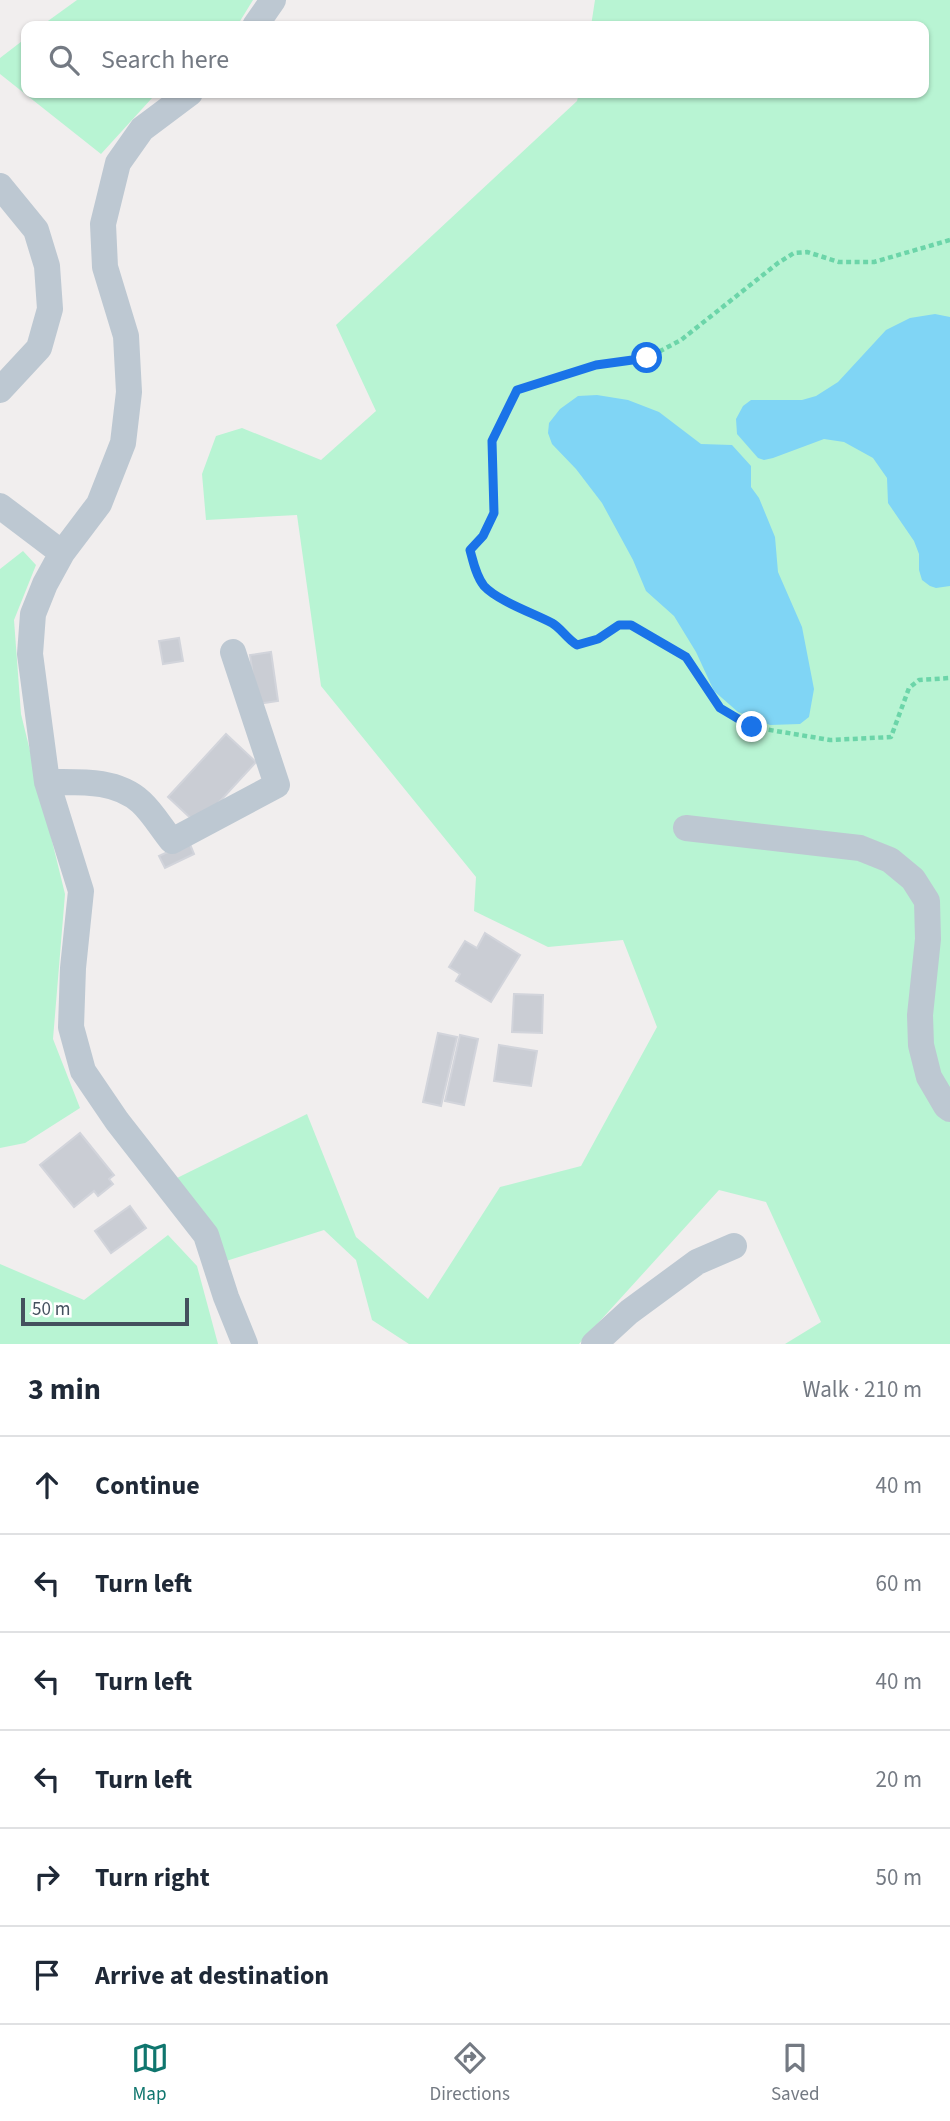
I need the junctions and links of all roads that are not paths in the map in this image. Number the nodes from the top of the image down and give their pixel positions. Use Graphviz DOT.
graph roads {
  1 [pos="273,0"];
  2 [pos="258,21"];
  3 [pos="183,98"];
  4 [pos="0,186"];
  5 [pos="0,390"];
  6 [pos="0,506"];
  7 [pos="62,553"];
  8 [pos="233,652"];
  9 [pos="47,782"];
  10 [pos="686,828"];
  11 [pos="950,1109"];
  12 [pos="734,1246"];
  13 [pos="245,1344"];
  14 [pos="594,1344"];
  1 -- 2 [label="street"];
  3 -- 7 [label="street"];
  4 -- 5 [label="street"];
  6 -- 7 [label="street"];
  7 -- 9 [label="street"];
  8 -- 9 [label="street"];
  9 -- 13 [label="street"];
  10 -- 11 [label="street"];
  12 -- 14 [label="street"];
}
